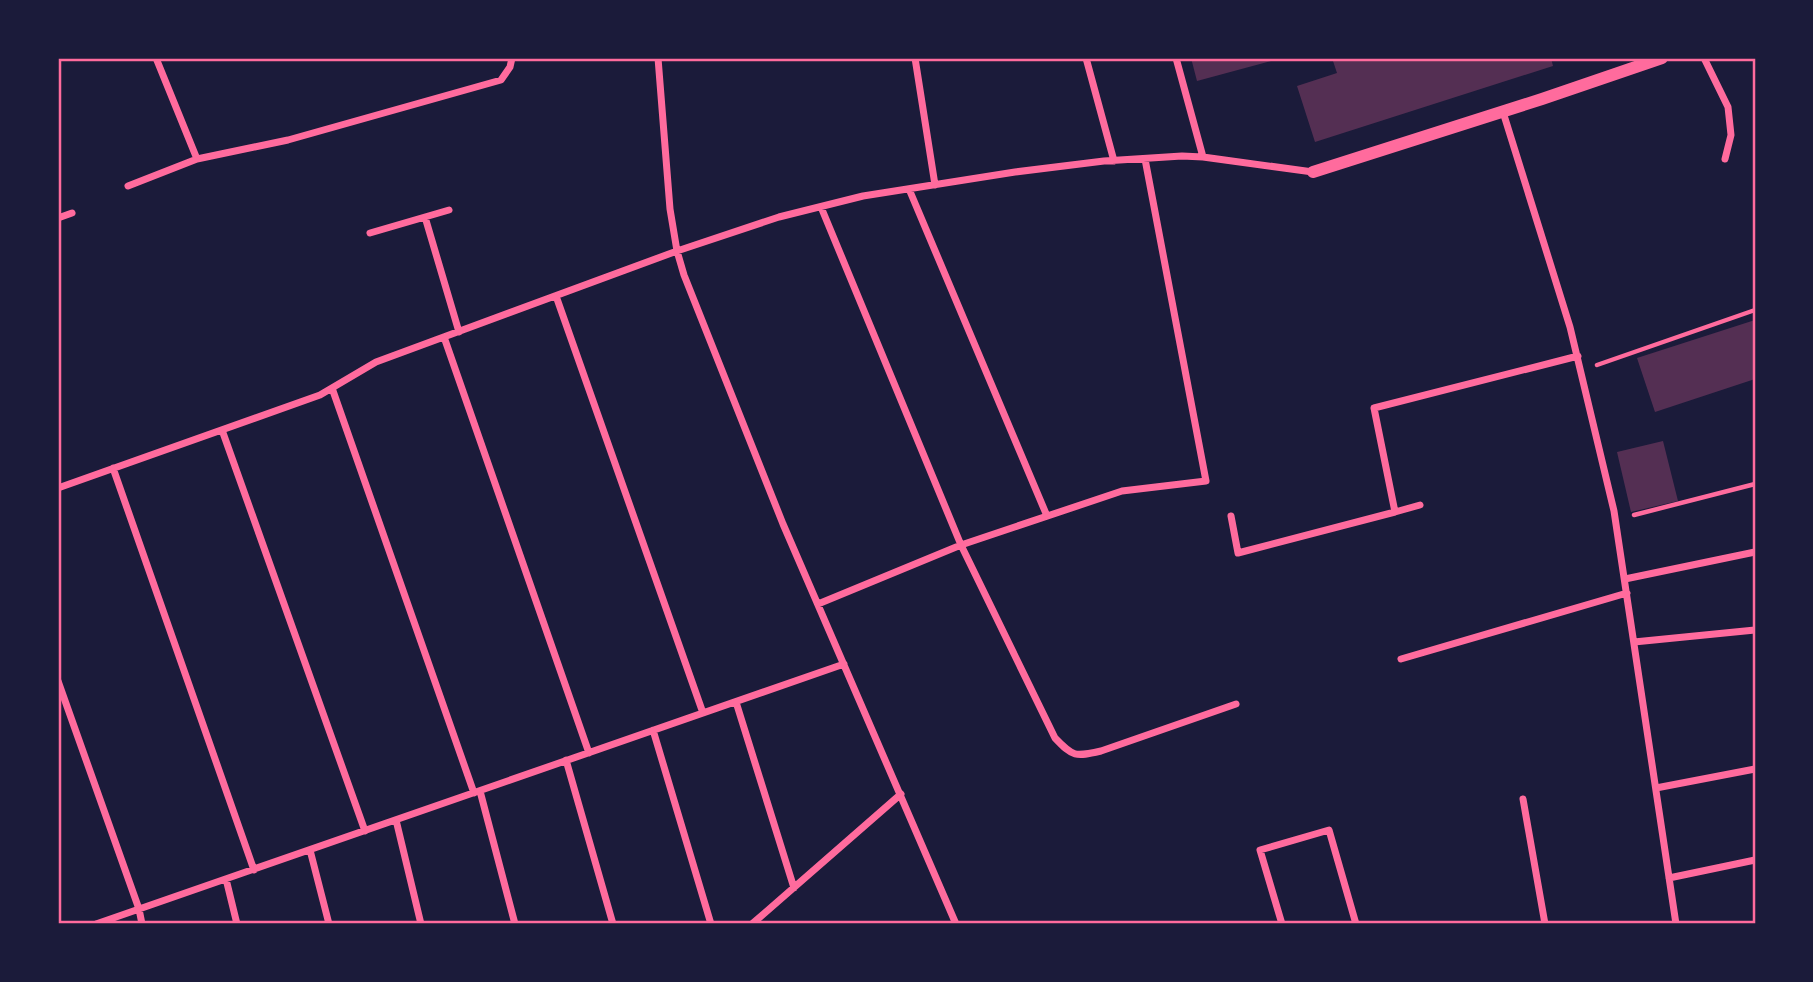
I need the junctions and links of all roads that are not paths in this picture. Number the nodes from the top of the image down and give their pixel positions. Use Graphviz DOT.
graph roads {
  1 [pos="156,58"];
  2 [pos="512,58"];
  3 [pos="658,58"];
  4 [pos="915,58"];
  5 [pos="1086,58"];
  6 [pos="1175,58"];
  7 [pos="1662,58"];
  8 [pos="1704,58"];
  9 [pos="1503,111"];
  10 [pos="1202,157"];
  11 [pos="198,159"];
  12 [pos="1145,159"];
  13 [pos="1725,159"];
  14 [pos="1115,161"];
  15 [pos="1313,172"];
  16 [pos="935,185"];
  17 [pos="128,186"];
  18 [pos="909,189"];
  19 [pos="821,207"];
  20 [pos="449,210"];
  21 [pos="72,213"];
  22 [pos="425,217"];
  23 [pos="58,218"];
  24 [pos="370,233"];
  25 [pos="677,251"];
  26 [pos="556,296"];
  27 [pos="459,332"];
  28 [pos="444,337"];
  29 [pos="1578,356"];
  30 [pos="332,388"];
  31 [pos="222,430"];
  32 [pos="113,468"];
  33 [pos="58,488"];
  34 [pos="1420,505"];
  35 [pos="1395,512"];
  36 [pos="1047,516"];
  37 [pos="1231,516"];
  38 [pos="961,545"];
  39 [pos="1755,552"];
  40 [pos="1625,579"];
  41 [pos="1627,593"];
  42 [pos="818,604"];
  43 [pos="1755,630"];
  44 [pos="1634,642"];
  45 [pos="1401,659"];
  46 [pos="844,664"];
  47 [pos="58,681"];
  48 [pos="736,702"];
  49 [pos="1236,704"];
  50 [pos="703,713"];
  51 [pos="653,730"];
  52 [pos="589,753"];
  53 [pos="566,761"];
  54 [pos="1755,769"];
  55 [pos="1656,788"];
  56 [pos="477,792"];
  57 [pos="901,794"];
  58 [pos="1523,799"];
  59 [pos="396,820"];
  60 [pos="365,831"];
  61 [pos="310,850"];
  62 [pos="1755,860"];
  63 [pos="254,870"];
  64 [pos="1669,878"];
  65 [pos="226,879"];
  66 [pos="794,888"];
  67 [pos="139,909"];
  68 [pos="96,924"];
  69 [pos="142,924"];
  70 [pos="237,924"];
  71 [pos="329,924"];
  72 [pos="421,924"];
  73 [pos="514,924"];
  74 [pos="613,924"];
  75 [pos="711,924"];
  76 [pos="752,924"];
  77 [pos="956,924"];
  78 [pos="1282,924"];
  79 [pos="1356,924"];
  80 [pos="1545,924"];
  81 [pos="1676,924"];
  1 -- 11 [label="street"];
  2 -- 11 [label="street"];
  3 -- 25 [label="street"];
  4 -- 16 [label="street"];
  5 -- 14 [label="street"];
  6 -- 10 [label="street"];
  7 -- 9 [label="street"];
  8 -- 13 [label="street"];
  9 -- 15 [label="street"];
  9 -- 29 [label="street"];
  10 -- 12 [label="street"];
  10 -- 15 [label="street"];
  11 -- 17 [label="street"];
  12 -- 14 [label="street"];
  12 -- 36 [label="street"];
  14 -- 16 [label="street"];
  16 -- 18 [label="street"];
  18 -- 19 [label="street"];
  18 -- 36 [label="street"];
  19 -- 25 [label="street"];
  19 -- 38 [label="street"];
  20 -- 22 [label="street"];
  21 -- 23 [label="street"];
  22 -- 24 [label="street"];
  22 -- 27 [label="street"];
  25 -- 26 [label="street"];
  25 -- 42 [label="street"];
  26 -- 27 [label="street"];
  26 -- 50 [label="street"];
  27 -- 28 [label="street"];
  28 -- 30 [label="street"];
  28 -- 52 [label="street"];
  29 -- 35 [label="street"];
  29 -- 40 [label="street"];
  30 -- 31 [label="street"];
  30 -- 56 [label="street"];
  31 -- 32 [label="street"];
  31 -- 60 [label="street"];
  32 -- 33 [label="street"];
  32 -- 63 [label="street"];
  34 -- 35 [label="street"];
  35 -- 37 [label="street"];
  36 -- 38 [label="street"];
  38 -- 42 [label="street"];
  38 -- 49 [label="street"];
  39 -- 40 [label="street"];
  40 -- 41 [label="street"];
  41 -- 44 [label="street"];
  41 -- 45 [label="street"];
  42 -- 46 [label="street"];
  43 -- 44 [label="street"];
  44 -- 55 [label="street"];
  46 -- 48 [label="street"];
  46 -- 57 [label="street"];
  47 -- 67 [label="street"];
  48 -- 50 [label="street"];
  48 -- 66 [label="street"];
  50 -- 51 [label="street"];
  51 -- 52 [label="street"];
  51 -- 75 [label="street"];
  52 -- 53 [label="street"];
  53 -- 56 [label="street"];
  53 -- 74 [label="street"];
  54 -- 55 [label="street"];
  55 -- 64 [label="street"];
  56 -- 59 [label="street"];
  56 -- 73 [label="street"];
  57 -- 66 [label="street"];
  57 -- 77 [label="street"];
  58 -- 80 [label="street"];
  59 -- 60 [label="street"];
  59 -- 72 [label="street"];
  60 -- 61 [label="street"];
  61 -- 63 [label="street"];
  61 -- 71 [label="street"];
  62 -- 64 [label="street"];
  63 -- 65 [label="street"];
  64 -- 81 [label="street"];
  65 -- 67 [label="street"];
  65 -- 70 [label="street"];
  66 -- 76 [label="street"];
  67 -- 68 [label="street"];
  67 -- 69 [label="street"];
  78 -- 79 [label="street"];
}
